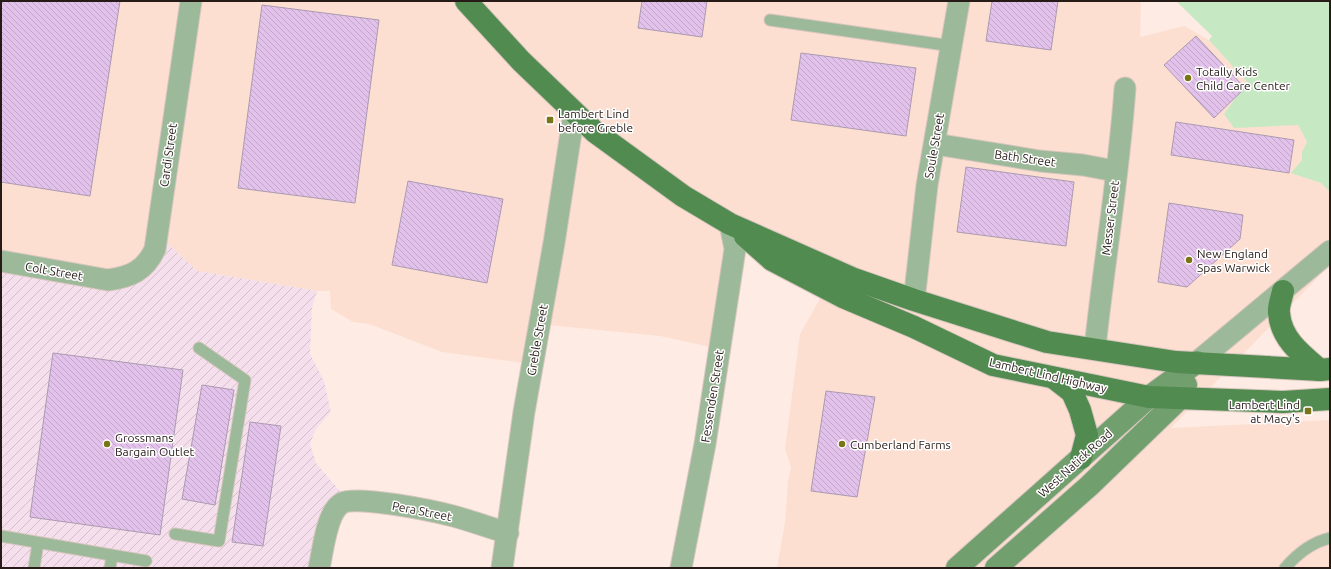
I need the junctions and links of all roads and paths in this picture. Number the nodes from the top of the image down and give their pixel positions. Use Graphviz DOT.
graph roads {
  1 [pos="191,1"];
  2 [pos="466,1"];
  3 [pos="959,1"];
  4 [pos="770,20"];
  5 [pos="952,46"];
  6 [pos="1125,88"];
  7 [pos="574,113"];
  8 [pos="935,144"];
  9 [pos="1116,171"];
  10 [pos="730,224"];
  11 [pos="1330,251"];
  12 [pos="1,261"];
  13 [pos="108,280"];
  14 [pos="1283,291"];
  15 [pos="915,292"];
  16 [pos="199,348"];
  17 [pos="1095,348"];
  18 [pos="1197,362"];
  19 [pos="1325,370"];
  20 [pos="1054,378"];
  21 [pos="1149,397"];
  22 [pos="1179,399"];
  23 [pos="1330,399"];
  24 [pos="1081,458"];
  25 [pos="508,533"];
  26 [pos="175,534"];
  27 [pos="1,536"];
  28 [pos="1330,538"];
  29 [pos="38,543"];
  30 [pos="112,556"];
  31 [pos="146,561"];
  32 [pos="34,568"];
  33 [pos="110,568"];
  34 [pos="319,568"];
  35 [pos="502,568"];
  36 [pos="681,568"];
  37 [pos="957,568"];
  38 [pos="996,568"];
  39 [pos="1285,568"];
  1 -- 13 [label="street, Cardi Street"];
  2 -- 7 [label="main road, Lambert Lind Highway"];
  3 -- 5 [label="street, Soule Street"];
  4 -- 5 [label="lane"];
  5 -- 8 [label="street, Soule Street"];
  6 -- 9 [label="street, Messer Street"];
  7 -- 10 [label="main road, Lambert Lind Highway"];
  7 -- 25 [label="street, Greble Street"];
  8 -- 9 [label="street, Bath Street"];
  8 -- 15 [label="street, Soule Street"];
  9 -- 17 [label="street, Messer Street"];
  10 -- 17 [label="main road, Lambert Lind Highway"];
  10 -- 20 [label="main road, Lambert Lind Highway"];
  10 -- 36 [label="street, Fessenden Street"];
  11 -- 14 [label="street, West Natick Road"];
  12 -- 13 [label="street, Colt Street"];
  14 -- 18 [label="street, West Natick Road"];
  14 -- 19 [label="main road"];
  16 -- 26 [label="lane"];
  17 -- 18 [label="main road, Lambert Lind Highway"];
  18 -- 19 [label="main road, Lambert Lind Highway"];
  18 -- 21 [label="main road, West Natick Road"];
  18 -- 22 [label="main road, West Natick Road"];
  20 -- 21 [label="main road, Lambert Lind Highway"];
  20 -- 24 [label="main road"];
  21 -- 22 [label="main road, Lambert Lind Highway"];
  21 -- 24 [label="main road, West Natick Road"];
  22 -- 23 [label="main road, Lambert Lind Highway"];
  22 -- 38 [label="main road, West Natick Road"];
  24 -- 37 [label="main road, West Natick Road"];
  25 -- 34 [label="street, Pera Street"];
  25 -- 35 [label="street, Greble Street"];
  27 -- 29 [label="lane"];
  28 -- 39 [label="lane"];
  29 -- 30 [label="lane"];
  29 -- 32 [label="lane"];
  30 -- 31 [label="lane"];
  30 -- 33 [label="lane"];
}
